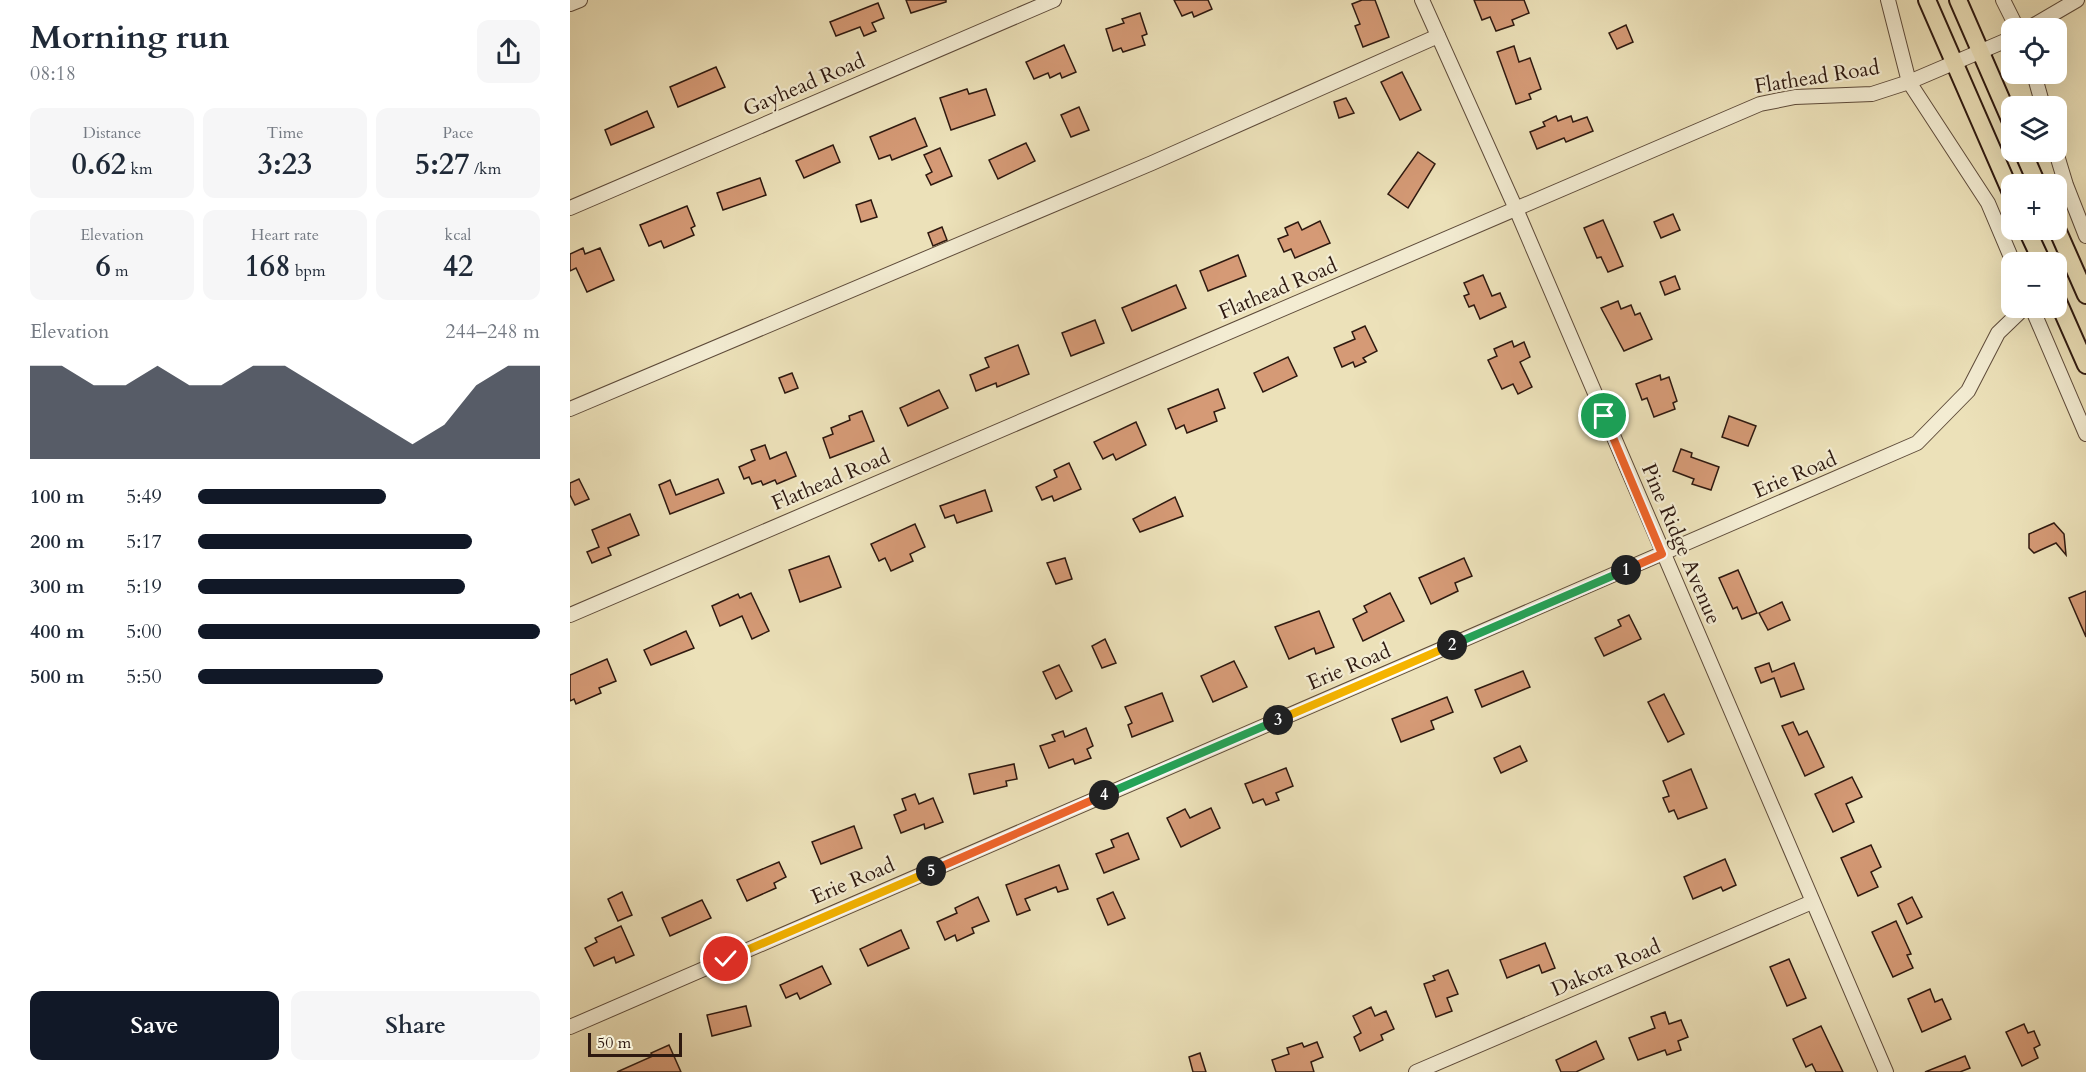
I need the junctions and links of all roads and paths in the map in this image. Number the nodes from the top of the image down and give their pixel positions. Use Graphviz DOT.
graph roads {
  1 [pos="580,0"];
  2 [pos="1054,0"];
  3 [pos="1422,0"];
  4 [pos="1888,0"];
  5 [pos="1927,0"];
  6 [pos="1958,0"];
  7 [pos="2003,0"];
  8 [pos="2077,0"];
  9 [pos="570,4"];
  10 [pos="2012,18"];
  11 [pos="2046,18"];
  12 [pos="1438,36"];
  13 [pos="2001,43"];
  14 [pos="1981,51"];
  15 [pos="1952,62"];
  16 [pos="1909,82"];
  17 [pos="2001,98"];
  18 [pos="2059,162"];
  19 [pos="2003,174"];
  20 [pos="570,208"];
  21 [pos="1516,209"];
  22 [pos="2086,236"];
  23 [pos="2062,240"];
  24 [pos="2009,252"];
  25 [pos="2086,295"];
  26 [pos="2014,318"];
  27 [pos="2036,318"];
  28 [pos="2065,318"];
  29 [pos="2086,365"];
  30 [pos="570,409"];
  31 [pos="2086,434"];
  32 [pos="1662,554"];
  33 [pos="570,615"];
  34 [pos="1812,902"];
  35 [pos="570,1027"];
  36 [pos="1416,1072"];
  37 [pos="1886,1072"];
  1 -- 9 [label="street"];
  2 -- 20 [label="street, Gayhead Road"];
  3 -- 12 [label="street, Pine Ridge Avenue"];
  4 -- 16 [label="street"];
  5 -- 15 [label="main road"];
  6 -- 14 [label="main road"];
  7 -- 10 [label="street"];
  8 -- 11 [label="street"];
  12 -- 21 [label="street, Pine Ridge Avenue"];
  12 -- 30 [label="street"];
  13 -- 14 [label="street, Flathead Road"];
  14 -- 15 [label="street, Flathead Road"];
  14 -- 17 [label="main road"];
  15 -- 16 [label="street, Flathead Road"];
  15 -- 19 [label="main road"];
  16 -- 21 [label="street, Flathead Road"];
  16 -- 24 [label="street"];
  18 -- 22 [label="street"];
  21 -- 32 [label="street, Pine Ridge Avenue"];
  21 -- 33 [label="street, Flathead Road"];
  23 -- 25 [label="main road"];
  26 -- 32 [label="street, Erie Road"];
  27 -- 31 [label="street"];
  28 -- 29 [label="main road"];
  32 -- 34 [label="street, Pine Ridge Avenue"];
  32 -- 35 [label="street, Erie Road"];
  34 -- 36 [label="street, Dakota Road"];
  34 -- 37 [label="street, Pine Ridge Avenue"];
}
